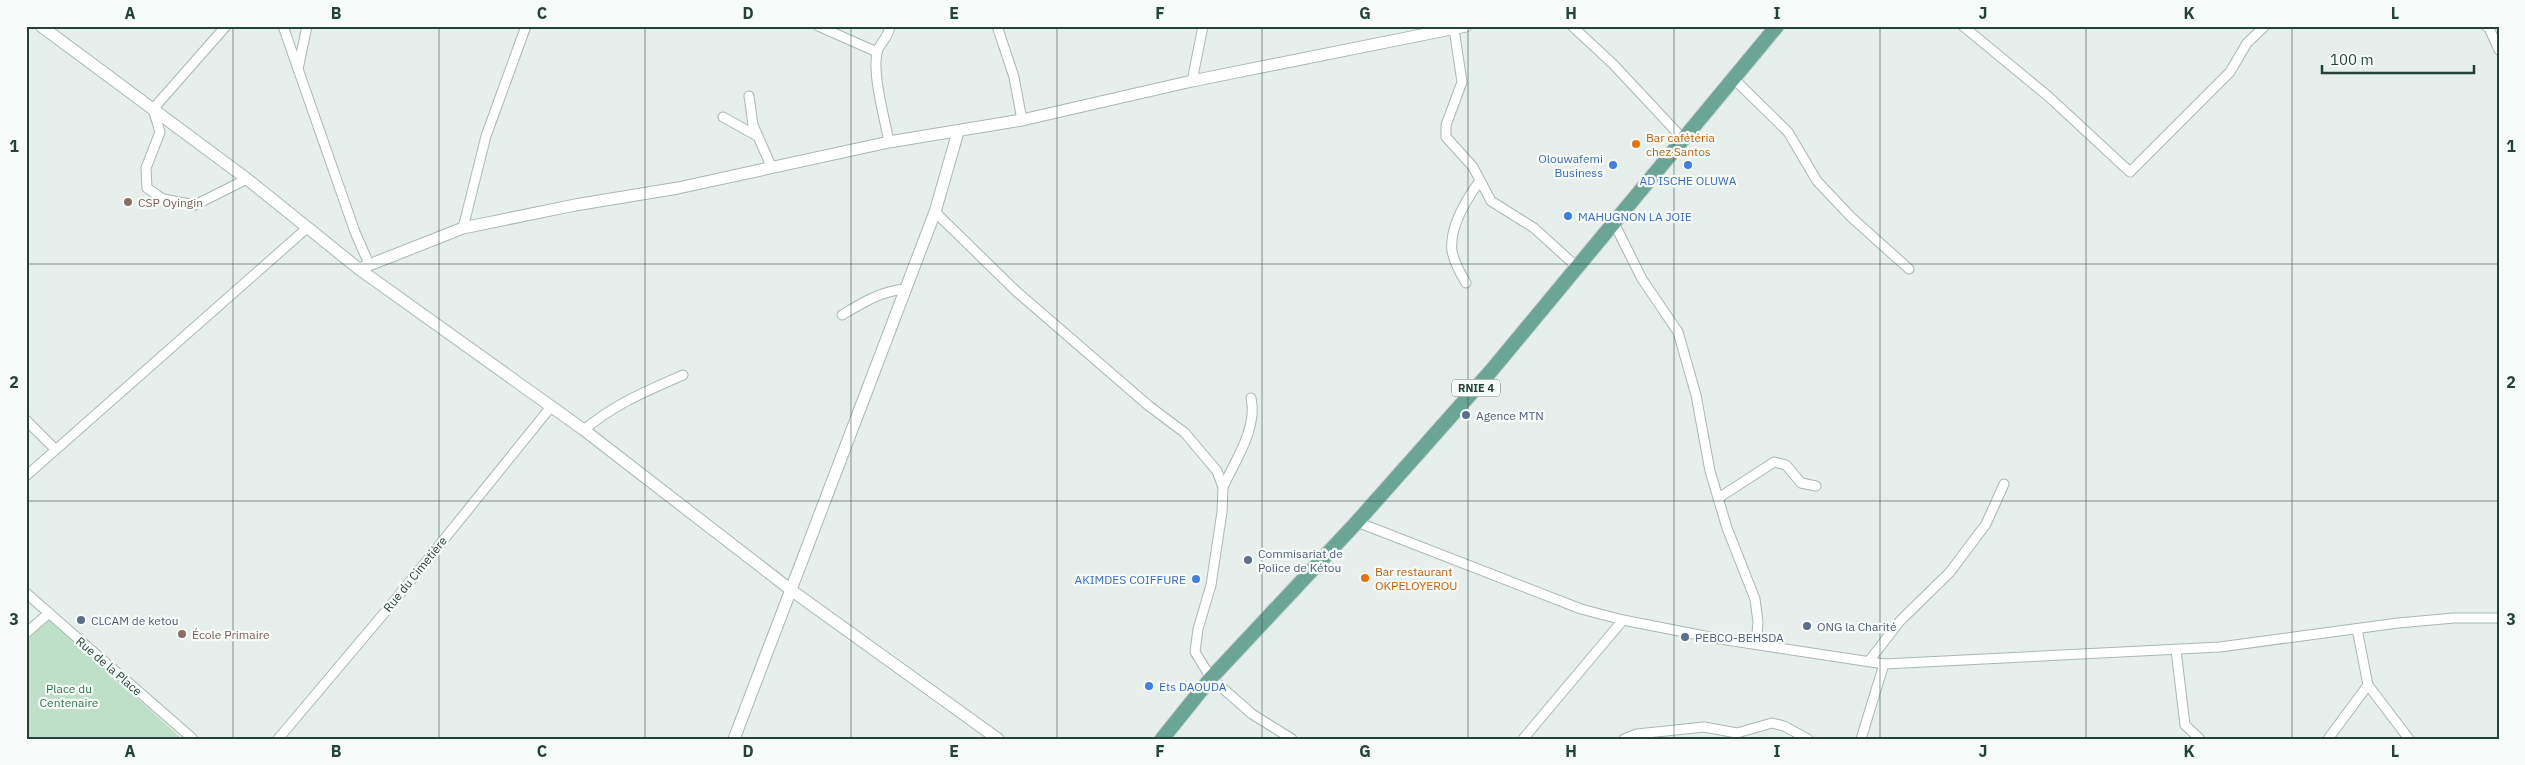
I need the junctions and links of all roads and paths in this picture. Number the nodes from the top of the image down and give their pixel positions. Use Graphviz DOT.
graph roads {
  1 [pos="226,26"];
  2 [pos="284,26"];
  3 [pos="307,26"];
  4 [pos="526,26"];
  5 [pos="818,26"];
  6 [pos="890,26"];
  7 [pos="997,26"];
  8 [pos="1203,26"];
  9 [pos="1466,26"];
  10 [pos="1572,26"];
  11 [pos="1777,26"];
  12 [pos="1963,26"];
  13 [pos="2264,26"];
  14 [pos="2486,26"];
  15 [pos="46,28"];
  16 [pos="1454,29"];
  17 [pos="2499,50"];
  18 [pos="877,52"];
  19 [pos="298,69"];
  20 [pos="1735,80"];
  21 [pos="1192,81"];
  22 [pos="749,96"];
  23 [pos="153,109"];
  24 [pos="723,117"];
  25 [pos="1022,120"];
  26 [pos="958,132"];
  27 [pos="759,137"];
  28 [pos="1684,140"];
  29 [pos="889,142"];
  30 [pos="771,166"];
  31 [pos="247,179"];
  32 [pos="1479,182"];
  33 [pos="935,212"];
  34 [pos="1613,221"];
  35 [pos="307,228"];
  36 [pos="463,228"];
  37 [pos="1576,266"];
  38 [pos="364,267"];
  39 [pos="1909,269"];
  40 [pos="1466,283"];
  41 [pos="905,289"];
  42 [pos="842,315"];
  43 [pos="683,375"];
  44 [pos="1251,398"];
  45 [pos="550,408"];
  46 [pos="26,420"];
  47 [pos="584,430"];
  48 [pos="55,449"];
  49 [pos="26,476"];
  50 [pos="2004,484"];
  51 [pos="1816,486"];
  52 [pos="1223,487"];
  53 [pos="1720,497"];
  54 [pos="1357,522"];
  55 [pos="791,590"];
  56 [pos="26,593"];
  57 [pos="49,613"];
  58 [pos="2499,618"];
  59 [pos="1623,620"];
  60 [pos="2357,629"];
  61 [pos="26,633"];
  62 [pos="1756,644"];
  63 [pos="2176,650"];
  64 [pos="1869,662"];
  65 [pos="1884,664"];
  66 [pos="1211,678"];
  67 [pos="2368,685"];
  68 [pos="193,739"];
  69 [pos="278,739"];
  70 [pos="734,739"];
  71 [pos="998,739"];
  72 [pos="1162,739"];
  73 [pos="1292,739"];
  74 [pos="1523,739"];
  75 [pos="1624,739"];
  76 [pos="1808,739"];
  77 [pos="1861,739"];
  78 [pos="2200,739"];
  79 [pos="2328,739"];
  80 [pos="2409,739"];
  1 -- 23 [label="street"];
  2 -- 19 [label="street"];
  3 -- 19 [label="street"];
  4 -- 36 [label="street"];
  5 -- 18 [label="street"];
  6 -- 18 [label="street"];
  7 -- 25 [label="street"];
  8 -- 21 [label="street"];
  9 -- 16 [label="street"];
  10 -- 28 [label="street"];
  11 -- 20 [label="main road, RNIE 4"];
  12 -- 13 [label="street"];
  14 -- 17 [label="street"];
  15 -- 23 [label="street"];
  16 -- 21 [label="street"];
  16 -- 32 [label="street"];
  18 -- 29 [label="street"];
  19 -- 38 [label="street"];
  20 -- 28 [label="main road, RNIE 4"];
  20 -- 39 [label="street"];
  21 -- 25 [label="street"];
  22 -- 27 [label="street"];
  23 -- 31 [label="street"];
  23 -- 31 [label="street"];
  24 -- 27 [label="street"];
  25 -- 26 [label="street"];
  26 -- 29 [label="street"];
  26 -- 33 [label="street"];
  27 -- 30 [label="street"];
  28 -- 34 [label="main road, RNIE 4"];
  29 -- 30 [label="street"];
  30 -- 36 [label="street"];
  31 -- 35 [label="street"];
  32 -- 37 [label="street"];
  32 -- 40 [label="street"];
  33 -- 41 [label="street"];
  33 -- 52 [label="street"];
  34 -- 37 [label="main road, RNIE 4"];
  34 -- 53 [label="street"];
  35 -- 38 [label="street"];
  35 -- 48 [label="street"];
  36 -- 38 [label="street"];
  37 -- 54 [label="main road, RNIE 4"];
  38 -- 45 [label="street"];
  41 -- 42 [label="street"];
  41 -- 55 [label="street"];
  43 -- 47 [label="street"];
  44 -- 52 [label="street"];
  45 -- 47 [label="street"];
  45 -- 69 [label="street, Rue du Cimetière"];
  46 -- 48 [label="street"];
  47 -- 55 [label="street"];
  48 -- 49 [label="street"];
  50 -- 64 [label="street"];
  51 -- 53 [label="street"];
  52 -- 66 [label="street"];
  53 -- 62 [label="street"];
  54 -- 59 [label="street"];
  54 -- 66 [label="main road, RNIE 4"];
  55 -- 70 [label="street"];
  55 -- 71 [label="street"];
  56 -- 57 [label="street, Rue de la Place"];
  57 -- 61 [label="street"];
  57 -- 68 [label="street, Rue de la Place"];
  58 -- 60 [label="street"];
  59 -- 62 [label="street"];
  59 -- 74 [label="street"];
  60 -- 63 [label="street"];
  60 -- 67 [label="street"];
  62 -- 64 [label="street"];
  63 -- 65 [label="street"];
  63 -- 78 [label="street"];
  64 -- 65 [label="street"];
  65 -- 77 [label="street"];
  66 -- 72 [label="main road, RNIE 4"];
  66 -- 73 [label="street"];
  67 -- 79 [label="street"];
  67 -- 80 [label="street"];
  75 -- 76 [label="street"];
}
